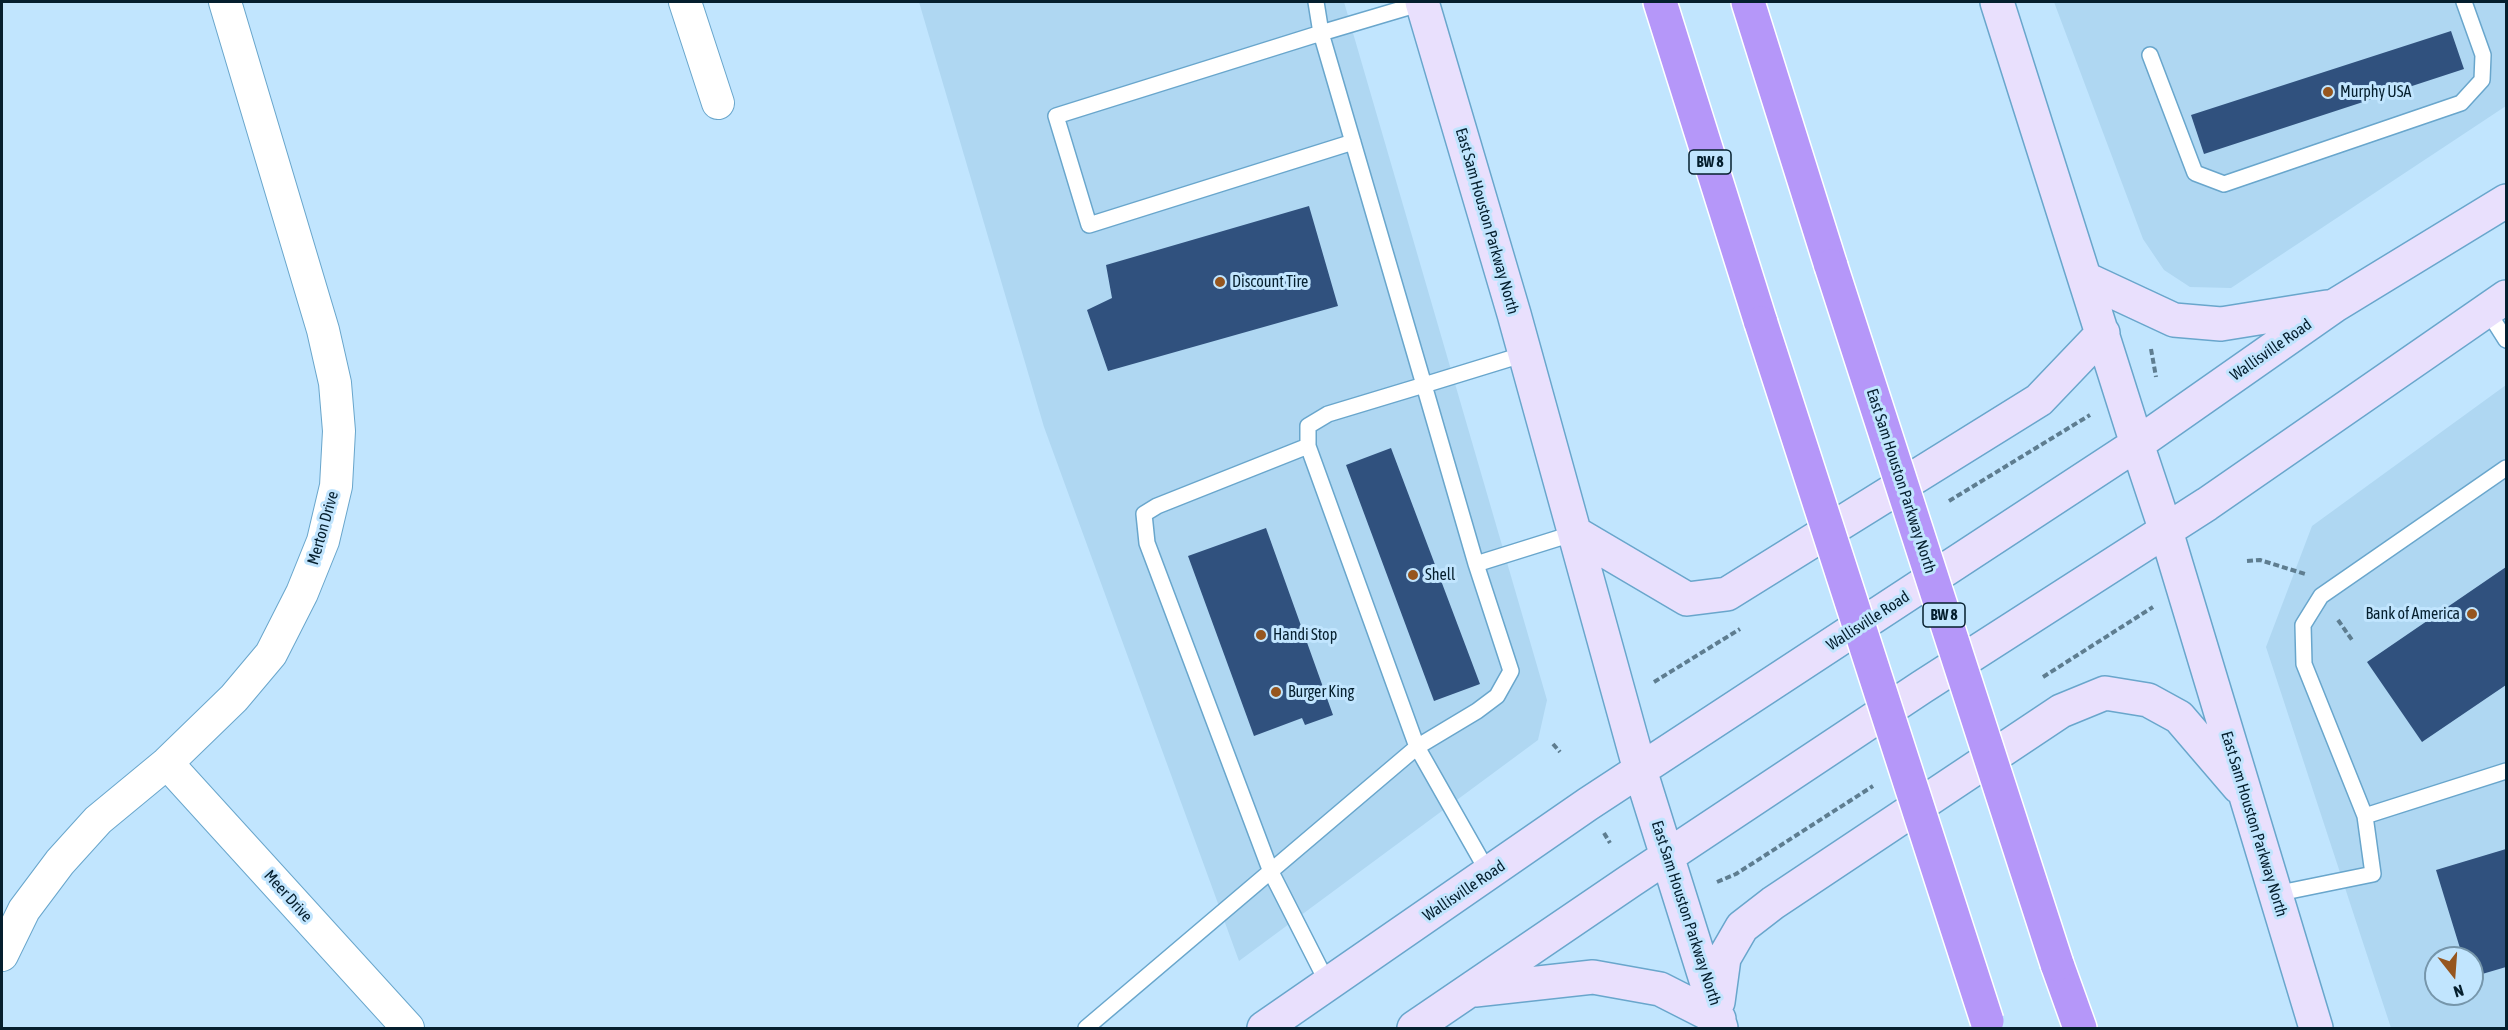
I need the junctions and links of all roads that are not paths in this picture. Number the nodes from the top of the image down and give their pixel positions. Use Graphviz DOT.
graph roads {
  1 [pos="225,2"];
  2 [pos="685,2"];
  3 [pos="1316,2"];
  4 [pos="1422,2"];
  5 [pos="1660,2"];
  6 [pos="1748,2"];
  7 [pos="1997,2"];
  8 [pos="2464,2"];
  9 [pos="1321,33"];
  10 [pos="2150,55"];
  11 [pos="718,103"];
  12 [pos="1353,142"];
  13 [pos="2506,201"];
  14 [pos="2086,279"];
  15 [pos="2497,304"];
  16 [pos="2334,306"];
  17 [pos="2103,333"];
  18 [pos="2506,340"];
  19 [pos="1525,354"];
  20 [pos="1424,385"];
  21 [pos="2137,444"];
  22 [pos="1308,446"];
  23 [pos="2506,468"];
  24 [pos="2166,531"];
  25 [pos="1575,533"];
  26 [pos="1476,564"];
  27 [pos="1417,747"];
  28 [pos="167,763"];
  29 [pos="1640,770"];
  30 [pos="2506,771"];
  31 [pos="2246,795"];
  32 [pos="2365,816"];
  33 [pos="1668,856"];
  34 [pos="1271,872"];
  35 [pos="1489,874"];
  36 [pos="2275,894"];
  37 [pos="2,955"];
  38 [pos="1328,984"];
  39 [pos="1470,990"];
  40 [pos="1719,1019"];
  41 [pos="1432,1021"];
  42 [pos="1989,1025"];
  43 [pos="408,1029"];
  44 [pos="1086,1029"];
  45 [pos="1264,1029"];
  46 [pos="2080,1029"];
  47 [pos="2316,1029"];
  1 -- 28 [label="street, Merton Drive"];
  2 -- 11 [label="street"];
  3 -- 9 [label="lane"];
  4 -- 9 [label="lane"];
  4 -- 19 [label="main road, East Sam Houston Parkway North"];
  5 -- 42 [label="highway, BW 8, bridge"];
  6 -- 46 [label="highway, East Sam Houston Parkway North / BW 8, bridge"];
  7 -- 14 [label="main road, East Sam Houston Parkway North"];
  8 -- 10 [label="lane"];
  9 -- 12 [label="lane"];
  9 -- 12 [label="lane"];
  12 -- 20 [label="lane"];
  13 -- 16 [label="main road, Wallisville Road"];
  14 -- 16 [label="main road"];
  14 -- 17 [label="main road, East Sam Houston Parkway North"];
  15 -- 18 [label="lane"];
  15 -- 24 [label="main road"];
  16 -- 21 [label="main road, Wallisville Road"];
  17 -- 21 [label="main road, East Sam Houston Parkway North"];
  17 -- 25 [label="main road"];
  19 -- 20 [label="lane"];
  19 -- 25 [label="main road, East Sam Houston Parkway North"];
  20 -- 22 [label="lane"];
  20 -- 26 [label="lane"];
  21 -- 24 [label="main road, East Sam Houston Parkway North"];
  21 -- 29 [label="main road, Wallisville Road"];
  22 -- 27 [label="lane"];
  22 -- 34 [label="lane"];
  23 -- 32 [label="lane"];
  24 -- 31 [label="main road, East Sam Houston Parkway North"];
  24 -- 33 [label="main road"];
  25 -- 26 [label="lane"];
  25 -- 29 [label="main road, East Sam Houston Parkway North"];
  26 -- 27 [label="lane"];
  27 -- 34 [label="lane"];
  27 -- 35 [label="lane"];
  28 -- 37 [label="street, Merton Drive"];
  28 -- 43 [label="street, Meer Drive"];
  29 -- 33 [label="main road, East Sam Houston Parkway North"];
  29 -- 35 [label="main road, Wallisville Road"];
  30 -- 32 [label="lane"];
  31 -- 36 [label="main road, East Sam Houston Parkway North"];
  31 -- 40 [label="main road"];
  32 -- 36 [label="lane"];
  33 -- 39 [label="main road"];
  33 -- 40 [label="main road, East Sam Houston Parkway North"];
  34 -- 38 [label="lane"];
  34 -- 44 [label="lane"];
  35 -- 38 [label="main road, Wallisville Road"];
  36 -- 47 [label="main road, East Sam Houston Parkway North"];
  38 -- 45 [label="main road, Wallisville Road"];
  39 -- 40 [label="main road"];
  39 -- 41 [label="main road"];
}
